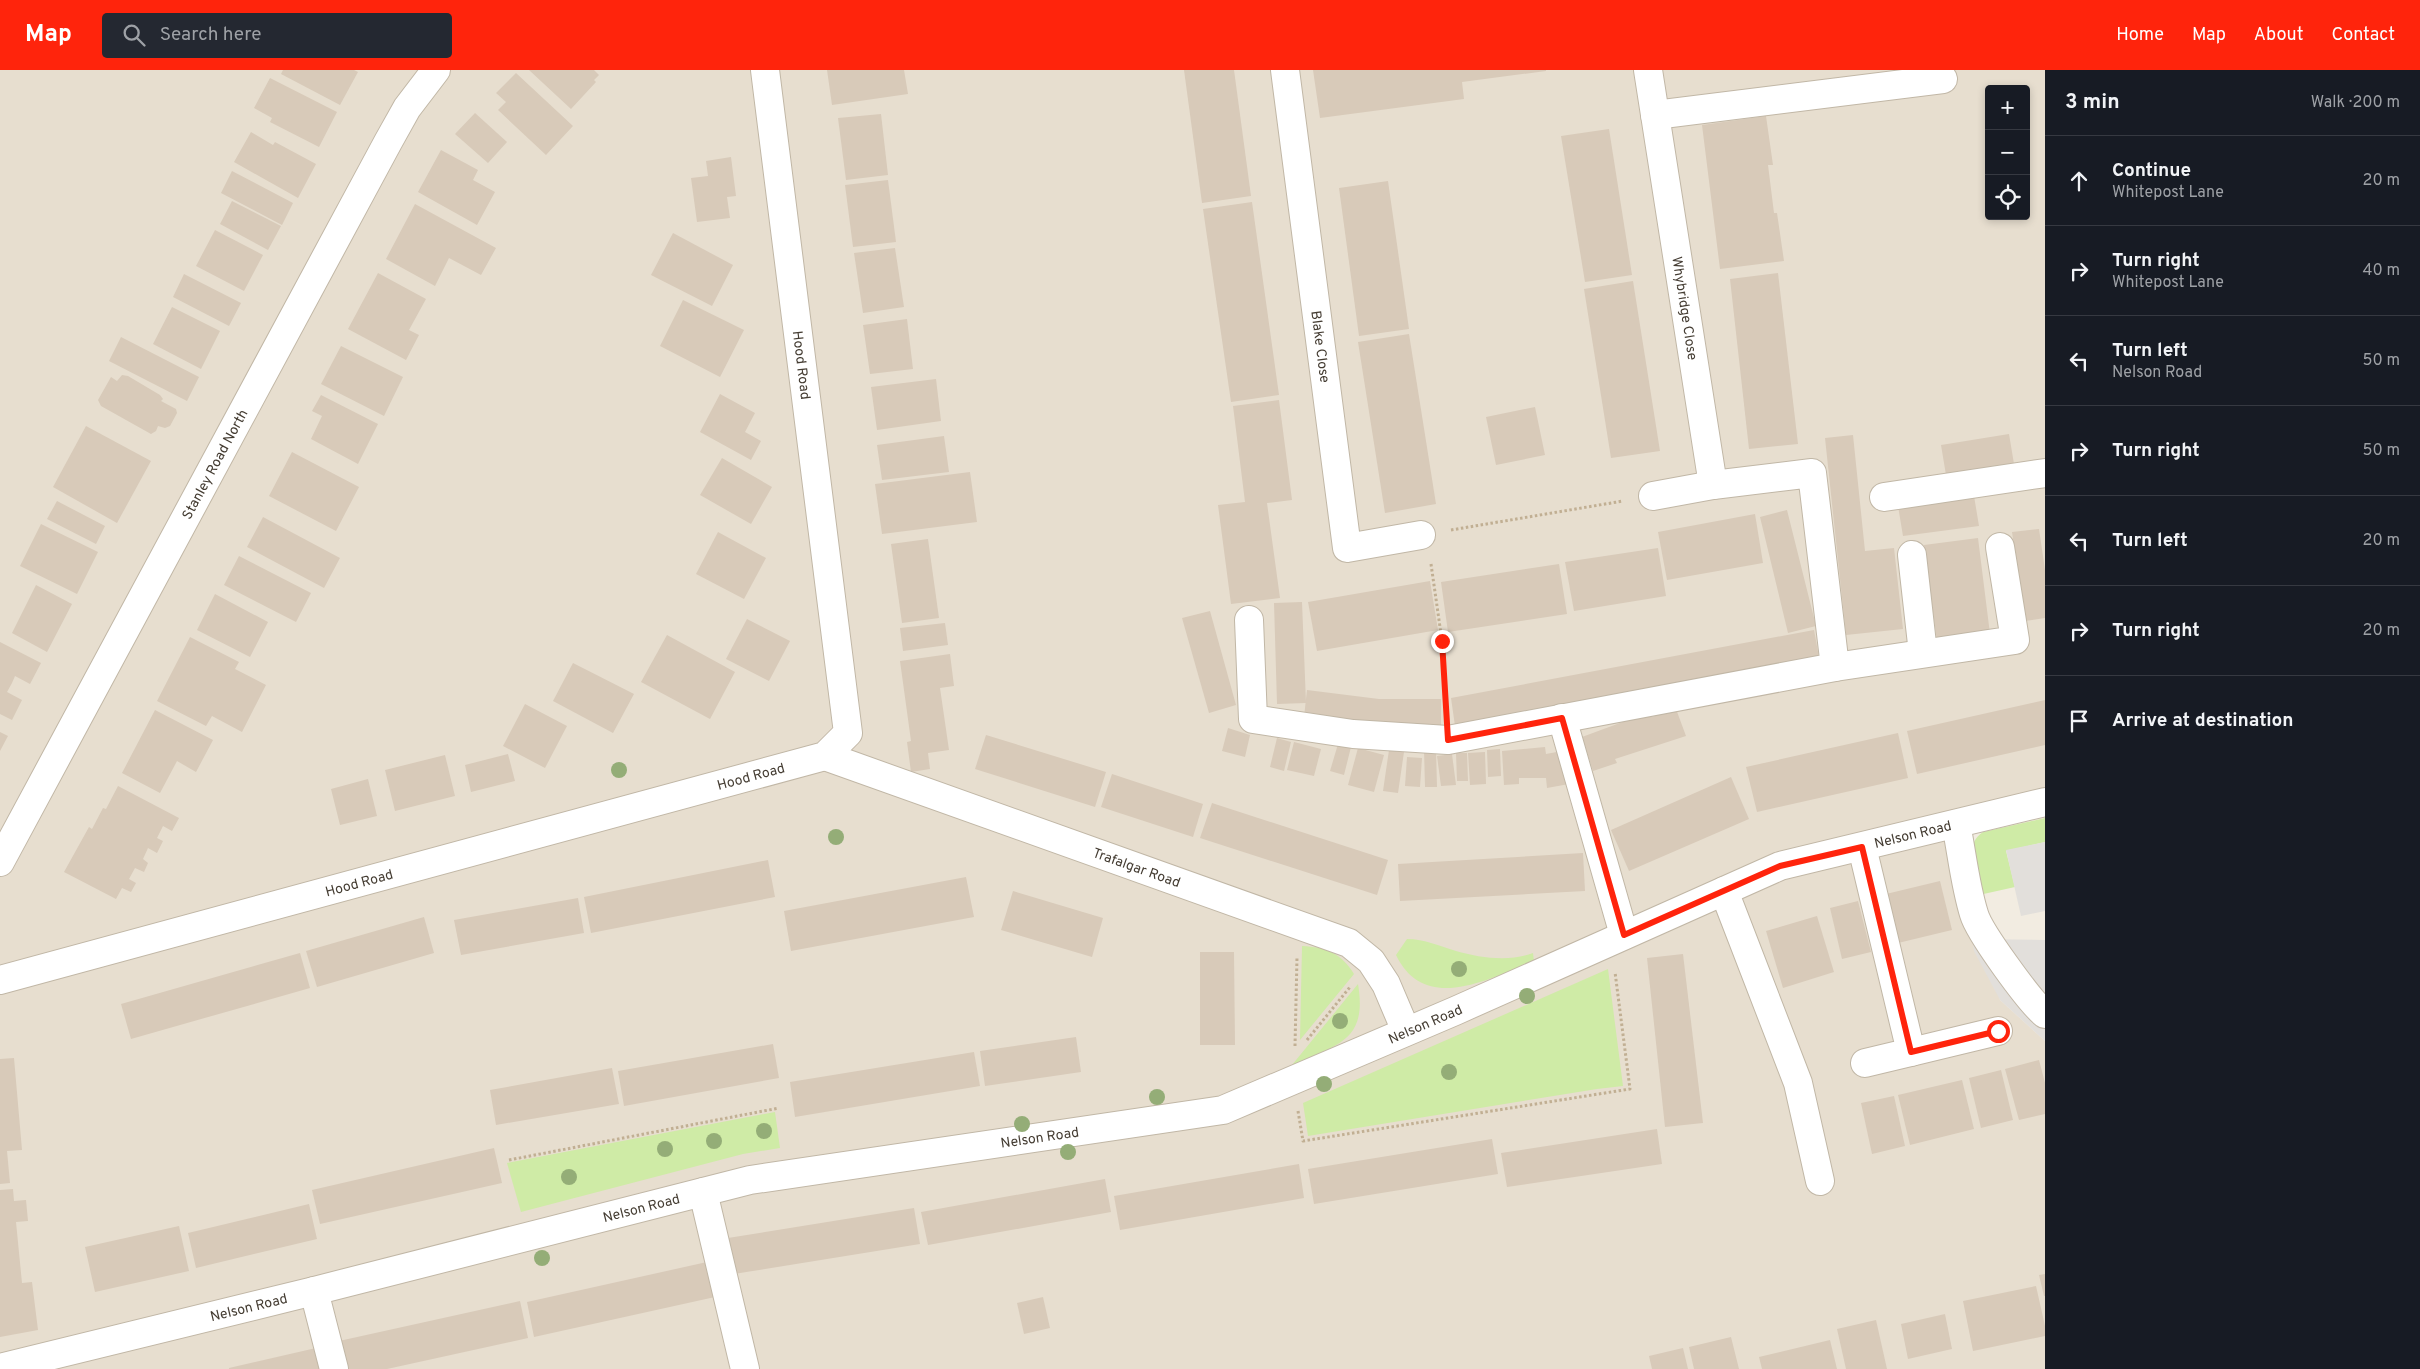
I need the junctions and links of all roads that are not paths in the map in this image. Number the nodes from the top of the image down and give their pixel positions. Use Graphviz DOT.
graph roads {
  1 [pos="436,70"];
  2 [pos="765,70"];
  3 [pos="1285,70"];
  4 [pos="1648,70"];
  5 [pos="1943,79"];
  6 [pos="1655,115"];
  7 [pos="2045,473"];
  8 [pos="1713,485"];
  9 [pos="1653,496"];
  10 [pos="1884,497"];
  11 [pos="1424,535"];
  12 [pos="2000,547"];
  13 [pos="1912,555"];
  14 [pos="1249,620"];
  15 [pos="1923,653"];
  16 [pos="1835,667"];
  17 [pos="1562,718"];
  18 [pos="824,756"];
  19 [pos="2045,802"];
  20 [pos="1956,824"];
  21 [pos="1862,847"];
  22 [pos="0,862"];
  23 [pos="1724,891"];
  24 [pos="1618,938"];
  25 [pos="0,980"];
  26 [pos="2045,1014"];
  27 [pos="1406,1031"];
  28 [pos="1998,1031"];
  29 [pos="1911,1052"];
  30 [pos="1865,1064"];
  31 [pos="1820,1181"];
  32 [pos="703,1192"];
  33 [pos="314,1291"];
  34 [pos="0,1368"];
  35 [pos="334,1369"];
  36 [pos="744,1369"];
  1 -- 22 [label="street, Stanley Road North"];
  2 -- 18 [label="street, Hood Road"];
  3 -- 11 [label="street, Blake Close"];
  4 -- 6 [label="street, Whybridge Close"];
  5 -- 6 [label="street"];
  6 -- 8 [label="street, Whybridge Close"];
  7 -- 10 [label="street"];
  8 -- 9 [label="street"];
  8 -- 16 [label="street"];
  12 -- 15 [label="street"];
  13 -- 15 [label="street"];
  14 -- 17 [label="street"];
  15 -- 16 [label="street"];
  16 -- 17 [label="street"];
  17 -- 24 [label="street"];
  18 -- 25 [label="street, Hood Road"];
  18 -- 27 [label="street, Trafalgar Road"];
  19 -- 20 [label="street, Nelson Road"];
  20 -- 21 [label="street, Nelson Road"];
  20 -- 26 [label="street"];
  21 -- 23 [label="street, Nelson Road"];
  21 -- 29 [label="street"];
  23 -- 24 [label="street, Nelson Road"];
  23 -- 31 [label="street"];
  24 -- 27 [label="street, Nelson Road"];
  27 -- 32 [label="street, Nelson Road"];
  28 -- 29 [label="street"];
  29 -- 30 [label="street"];
  32 -- 33 [label="street, Nelson Road"];
  32 -- 36 [label="street"];
  33 -- 34 [label="street, Nelson Road"];
  33 -- 35 [label="street"];
}
